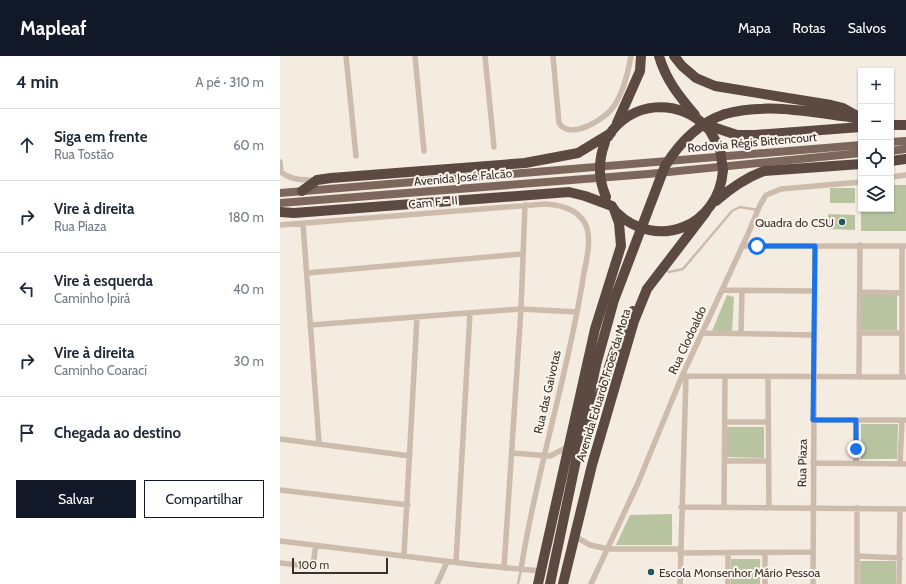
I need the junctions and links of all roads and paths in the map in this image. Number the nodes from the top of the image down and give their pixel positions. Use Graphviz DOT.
graph roads {
  1 [pos="346,56"];
  2 [pos="415,56"];
  3 [pos="485,56"];
  4 [pos="554,56"];
  5 [pos="631,56"];
  6 [pos="641,56"];
  7 [pos="659,56"];
  8 [pos="674,56"];
  9 [pos="858,116"];
  10 [pos="858,118"];
  11 [pos="894,124"];
  12 [pos="704,125"];
  13 [pos="906,125"];
  14 [pos="858,127"];
  15 [pos="613,130"];
  16 [pos="906,141"];
  17 [pos="894,142"];
  18 [pos="858,145"];
  19 [pos="494,147"];
  20 [pos="906,149"];
  21 [pos="424,151"];
  22 [pos="894,151"];
  23 [pos="858,153"];
  24 [pos="356,156"];
  25 [pos="906,158"];
  26 [pos="894,160"];
  27 [pos="280,162"];
  28 [pos="644,163"];
  29 [pos="858,164"];
  30 [pos="281,174"];
  31 [pos="648,174"];
  32 [pos="906,175"];
  33 [pos="894,177"];
  34 [pos="317,180"];
  35 [pos="858,182"];
  36 [pos="302,191"];
  37 [pos="280,193"];
  38 [pos="280,203"];
  39 [pos="525,205"];
  40 [pos="613,208"];
  41 [pos="708,209"];
  42 [pos="758,210"];
  43 [pos="280,212"];
  44 [pos="584,221"];
  45 [pos="303,224"];
  46 [pos="280,225"];
  47 [pos="860,245"];
  48 [pos="742,246"];
  49 [pos="815,246"];
  50 [pos="904,246"];
  51 [pos="522,254"];
  52 [pos="662,268"];
  53 [pos="307,273"];
  54 [pos="647,289"];
  55 [pos="723,290"];
  56 [pos="814,290"];
  57 [pos="742,291"];
  58 [pos="860,292"];
  59 [pos="902,293"];
  60 [pos="521,309"];
  61 [pos="470,312"];
  62 [pos="577,312"];
  63 [pos="418,317"];
  64 [pos="310,325"];
  65 [pos="702,333"];
  66 [pos="741,333"];
  67 [pos="859,333"];
  68 [pos="901,333"];
  69 [pos="814,335"];
  70 [pos="684,376"];
  71 [pos="768,376"];
  72 [pos="725,377"];
  73 [pos="813,377"];
  74 [pos="859,377"];
  75 [pos="904,377"];
  76 [pos="813,420"];
  77 [pos="856,420"];
  78 [pos="904,420"];
  79 [pos="726,422"];
  80 [pos="768,422"];
  81 [pos="280,439"];
  82 [pos="319,443"];
  83 [pos="568,447"];
  84 [pos="512,452"];
  85 [pos="410,456"];
  86 [pos="543,457"];
  87 [pos="726,461"];
  88 [pos="769,461"];
  89 [pos="813,463"];
  90 [pos="856,463"];
  91 [pos="903,464"];
  92 [pos="571,486"];
  93 [pos="280,490"];
  94 [pos="408,505"];
  95 [pos="681,507"];
  96 [pos="724,508"];
  97 [pos="769,508"];
  98 [pos="812,508"];
  99 [pos="857,508"];
  100 [pos="903,509"];
  101 [pos="574,536"];
  102 [pos="280,541"];
  103 [pos="316,545"];
  104 [pos="608,549"];
  105 [pos="680,551"];
  106 [pos="813,552"];
  107 [pos="728,553"];
  108 [pos="765,553"];
  109 [pos="404,555"];
  110 [pos="857,556"];
  111 [pos="900,558"];
  112 [pos="447,562"];
  113 [pos="456,562"];
  114 [pos="280,563"];
  115 [pos="504,568"];
  116 [pos="521,569"];
  117 [pos="541,571"];
  118 [pos="437,584"];
  119 [pos="518,584"];
  120 [pos="538,584"];
  121 [pos="550,584"];
  122 [pos="563,584"];
  123 [pos="591,584"];
  124 [pos="680,584"];
  125 [pos="728,584"];
  126 [pos="765,584"];
  127 [pos="813,584"];
  128 [pos="857,584"];
  129 [pos="900,584"];
  1 -- 24 [label="street"];
  2 -- 21 [label="street"];
  3 -- 19 [label="street"];
  4 -- 5 [label="street"];
  6 -- 15 [label="highway, Avenida Eduardo Froes da Mota"];
  7 -- 12 [label="highway, Avenida Eduardo Froes da Mota"];
  8 -- 9 [label="highway"];
  10 -- 92 [label="highway, bridge"];
  11 -- 13 [label="highway"];
  12 -- 14 [label="highway"];
  12 -- 15 [label="highway, Avenida Eduardo Froes da Mota"];
  12 -- 41 [label="highway, Avenida Eduardo Froes da Mota, bridge"];
  15 -- 34 [label="highway"];
  15 -- 40 [label="highway, Avenida Eduardo Froes da Mota, bridge"];
  16 -- 17 [label="main road"];
  18 -- 28 [label="main road, Rodovia Régis Bittencourt"];
  20 -- 22 [label="main road"];
  23 -- 31 [label="main road, Rodovia Régis Bittencourt"];
  25 -- 26 [label="highway"];
  27 -- 30 [label="street"];
  28 -- 36 [label="main road, Avenida José Falcão"];
  29 -- 41 [label="highway"];
  30 -- 34 [label="street"];
  31 -- 38 [label="main road, Avenida José Falcão"];
  32 -- 33 [label="street"];
  34 -- 36 [label="highway"];
  35 -- 42 [label="street, Rua Clodoaldo"];
  36 -- 37 [label="main road, Avenida José Falcão"];
  39 -- 44 [label="street, Cam F - II"];
  39 -- 45 [label="street, Cam F - II"];
  39 -- 51 [label="street"];
  40 -- 41 [label="highway, Avenida Eduardo Froes da Mota"];
  40 -- 43 [label="highway"];
  40 -- 83 [label="highway, Avenida Eduardo Froes da Mota"];
  41 -- 52 [label="highway, Avenida Eduardo Froes da Mota"];
  42 -- 48 [label="street, Rua Clodoaldo"];
  42 -- 52 [label="lane"];
  44 -- 62 [label="street, Rua das Gaivotas"];
  45 -- 46 [label="street, Cam F - II"];
  45 -- 53 [label="street"];
  47 -- 49 [label="street"];
  47 -- 50 [label="street"];
  47 -- 58 [label="street"];
  48 -- 49 [label="street"];
  48 -- 55 [label="street, Rua Clodoaldo"];
  49 -- 56 [label="street, Rua Piaza"];
  50 -- 59 [label="street"];
  51 -- 53 [label="street"];
  51 -- 60 [label="street"];
  52 -- 54 [label="highway, Avenida Eduardo Froes da Mota"];
  53 -- 64 [label="street"];
  54 -- 92 [label="highway"];
  54 -- 101 [label="highway, Avenida Eduardo Froes da Mota"];
  55 -- 57 [label="street"];
  55 -- 65 [label="street, Rua Clodoaldo"];
  56 -- 57 [label="street"];
  56 -- 69 [label="street, Rua Piaza"];
  57 -- 66 [label="street"];
  58 -- 59 [label="street"];
  58 -- 67 [label="street"];
  59 -- 68 [label="street"];
  60 -- 61 [label="street"];
  60 -- 62 [label="street"];
  60 -- 84 [label="street"];
  61 -- 63 [label="street"];
  61 -- 113 [label="street"];
  62 -- 86 [label="street, Rua das Gaivotas"];
  63 -- 64 [label="street"];
  63 -- 85 [label="street"];
  64 -- 82 [label="street"];
  65 -- 66 [label="street"];
  65 -- 70 [label="street, Rua Clodoaldo"];
  66 -- 69 [label="street"];
  67 -- 68 [label="street"];
  67 -- 74 [label="street"];
  68 -- 75 [label="street"];
  69 -- 73 [label="street, Rua Piaza"];
  70 -- 72 [label="street"];
  70 -- 95 [label="street"];
  70 -- 104 [label="street, Rua Clodoaldo"];
  71 -- 72 [label="street"];
  71 -- 73 [label="street"];
  71 -- 80 [label="street"];
  72 -- 79 [label="street"];
  73 -- 74 [label="street"];
  73 -- 76 [label="street, Rua Piaza"];
  74 -- 75 [label="street"];
  76 -- 77 [label="street"];
  76 -- 89 [label="street, Rua Piaza"];
  77 -- 78 [label="street"];
  77 -- 90 [label="street"];
  78 -- 91 [label="street"];
  79 -- 80 [label="street"];
  79 -- 87 [label="street"];
  80 -- 88 [label="street"];
  81 -- 82 [label="street"];
  82 -- 85 [label="street"];
  83 -- 86 [label="street"];
  83 -- 117 [label="highway, Avenida Eduardo Froes da Mota"];
  84 -- 86 [label="street"];
  84 -- 115 [label="street"];
  85 -- 94 [label="street"];
  86 -- 116 [label="street, Rua das Gaivotas"];
  87 -- 88 [label="street"];
  87 -- 96 [label="street"];
  88 -- 97 [label="street"];
  89 -- 90 [label="street"];
  89 -- 98 [label="street, Rua Piaza"];
  90 -- 91 [label="street"];
  92 -- 121 [label="highway"];
  93 -- 94 [label="street"];
  94 -- 109 [label="street"];
  95 -- 96 [label="street"];
  95 -- 105 [label="street"];
  96 -- 97 [label="street"];
  97 -- 98 [label="street"];
  98 -- 99 [label="street"];
  98 -- 106 [label="street, Rua Piaza"];
  99 -- 100 [label="street"];
  99 -- 110 [label="street"];
  100 -- 111 [label="street"];
  101 -- 104 [label="street"];
  101 -- 122 [label="highway, Avenida Eduardo Froes da Mota"];
  102 -- 103 [label="street"];
  103 -- 109 [label="street"];
  103 -- 114 [label="street"];
  104 -- 105 [label="street"];
  104 -- 123 [label="street, Rua Clodoaldo"];
  105 -- 107 [label="street"];
  105 -- 124 [label="street"];
  106 -- 108 [label="street"];
  106 -- 127 [label="street, Rua Piaza"];
  107 -- 108 [label="street"];
  107 -- 125 [label="street"];
  108 -- 126 [label="street"];
  109 -- 112 [label="street"];
  110 -- 111 [label="street"];
  110 -- 128 [label="street"];
  111 -- 129 [label="street"];
  112 -- 113 [label="street"];
  112 -- 118 [label="street"];
  113 -- 115 [label="street"];
  115 -- 116 [label="street"];
  116 -- 117 [label="street"];
  116 -- 119 [label="lane"];
  117 -- 120 [label="highway, Avenida Eduardo Froes da Mota"];
}
